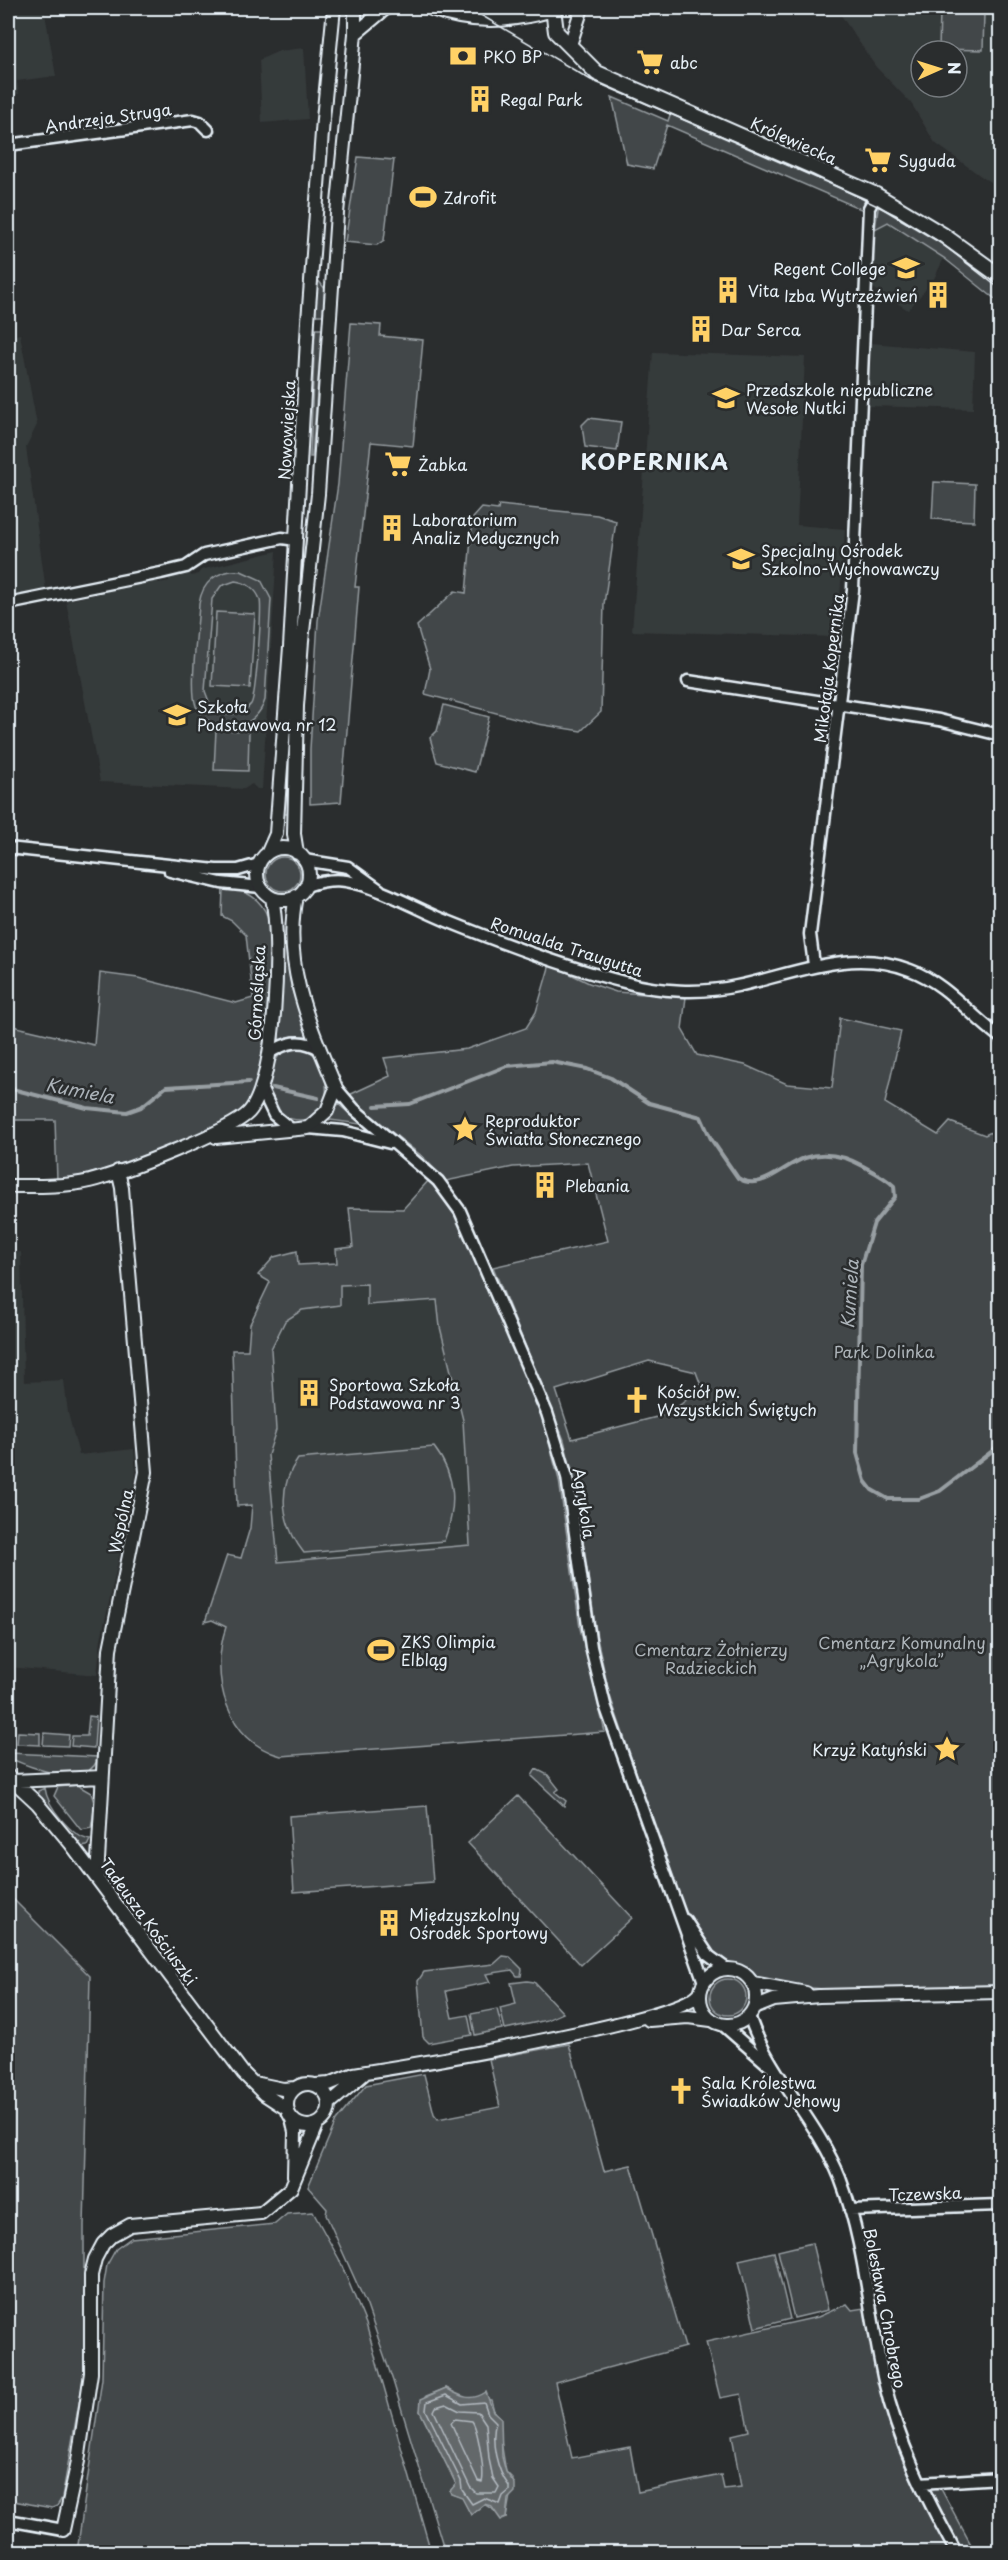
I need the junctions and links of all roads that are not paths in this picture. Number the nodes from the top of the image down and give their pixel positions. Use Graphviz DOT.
graph roads {
  1 [pos="334,8"];
  2 [pos="355,8"];
  3 [pos="386,8"];
  4 [pos="432,8"];
  5 [pos="555,8"];
  6 [pos="582,8"];
  7 [pos="355,34"];
  8 [pos="570,45"];
  9 [pos="208,130"];
  10 [pos="8,146"];
  11 [pos="876,195"];
  12 [pos="1000,276"];
  13 [pos="296,540"];
  14 [pos="8,604"];
  15 [pos="688,681"];
  16 [pos="839,706"];
  17 [pos="1000,735"];
  18 [pos="8,848"];
  19 [pos="268,852"];
  20 [pos="300,856"];
  21 [pos="259,864"];
  22 [pos="146,865"];
  23 [pos="306,886"];
  24 [pos="261,887"];
  25 [pos="296,896"];
  26 [pos="387,896"];
  27 [pos="272,898"];
  28 [pos="814,965"];
  29 [pos="1000,1037"];
  30 [pos="320,1049"];
  31 [pos="269,1053"];
  32 [pos="336,1088"];
  33 [pos="262,1090"];
  34 [pos="308,1128"];
  35 [pos="291,1129"];
  36 [pos="194,1141"];
  37 [pos="395,1145"];
  38 [pos="118,1171"];
  39 [pos="8,1186"];
  40 [pos="102,1777"];
  41 [pos="10,1778"];
  42 [pos="97,1878"];
  43 [pos="673,1900"];
  44 [pos="727,1969"];
  45 [pos="704,1982"];
  46 [pos="753,1983"];
  47 [pos="1000,1992"];
  48 [pos="699,1994"];
  49 [pos="819,1996"];
  50 [pos="752,2012"];
  51 [pos="711,2020"];
  52 [pos="636,2021"];
  53 [pos="724,2026"];
  54 [pos="368,2072"];
  55 [pos="779,2074"];
  56 [pos="254,2083"];
  57 [pos="316,2085"];
  58 [pos="295,2088"];
  59 [pos="330,2103"];
  60 [pos="290,2114"];
  61 [pos="317,2124"];
  62 [pos="294,2177"];
  63 [pos="1000,2205"];
  64 [pos="850,2210"];
  65 [pos="1000,2478"];
  66 [pos="920,2483"];
  67 [pos="8,2520"];
  68 [pos="63,2530"];
  69 [pos="956,2553"];
  1 -- 13 [label="street, Nowowiejska"];
  2 -- 7 [label="street"];
  3 -- 7 [label="street"];
  4 -- 5 [label="main road, Królewiecka"];
  5 -- 8 [label="main road, Królewiecka"];
  6 -- 8 [label="street"];
  7 -- 20 [label="street"];
  8 -- 11 [label="main road, Królewiecka"];
  9 -- 10 [label="street, Andrzeja Struga"];
  11 -- 12 [label="main road, Królewiecka"];
  11 -- 16 [label="street, Mikołaja Kopernika"];
  13 -- 14 [label="street"];
  13 -- 19 [label="street, Nowowiejska"];
  15 -- 16 [label="street"];
  16 -- 17 [label="street"];
  16 -- 28 [label="street, Mikołaja Kopernika"];
  18 -- 22 [label="street"];
  19 -- 20 [label="street"];
  19 -- 21 [label="street"];
  20 -- 23 [label="street"];
  20 -- 26 [label="street, Romualda Traugutta"];
  21 -- 22 [label="street"];
  21 -- 24 [label="street"];
  22 -- 24 [label="street"];
  23 -- 25 [label="street"];
  23 -- 26 [label="street, Romualda Traugutta"];
  24 -- 27 [label="street"];
  25 -- 27 [label="street"];
  25 -- 30 [label="street, Górnośląska"];
  26 -- 28 [label="street, Romualda Traugutta"];
  27 -- 31 [label="street, Górnośląska"];
  28 -- 29 [label="street, Romualda Traugutta"];
  30 -- 31 [label="street"];
  30 -- 32 [label="street, Górnośląska"];
  31 -- 33 [label="street, Górnośląska"];
  32 -- 34 [label="street"];
  32 -- 37 [label="street, Agrykola"];
  33 -- 35 [label="street"];
  33 -- 36 [label="street"];
  34 -- 35 [label="street"];
  34 -- 37 [label="street, Agrykola"];
  35 -- 36 [label="street"];
  36 -- 38 [label="street"];
  37 -- 43 [label="street, Agrykola"];
  38 -- 39 [label="street"];
  38 -- 40 [label="street, Wspólna"];
  40 -- 41 [label="street, Tadeusza Kościuszki"];
  40 -- 42 [label="street, Wspólna"];
  41 -- 42 [label="street, Tadeusza Kościuszki"];
  42 -- 56 [label="street, Tadeusza Kościuszki"];
  43 -- 44 [label="street, Agrykola"];
  43 -- 45 [label="street, Agrykola"];
  44 -- 45 [label="street"];
  44 -- 46 [label="street"];
  45 -- 48 [label="street"];
  46 -- 49 [label="street"];
  46 -- 50 [label="street"];
  47 -- 49 [label="street"];
  48 -- 51 [label="street"];
  48 -- 52 [label="street"];
  49 -- 50 [label="street"];
  50 -- 53 [label="street"];
  50 -- 55 [label="street, Bolesława Chrobrego"];
  51 -- 52 [label="street"];
  51 -- 53 [label="street"];
  52 -- 54 [label="street"];
  53 -- 55 [label="street, Bolesława Chrobrego"];
  54 -- 57 [label="street"];
  54 -- 59 [label="street"];
  55 -- 64 [label="street, Bolesława Chrobrego"];
  56 -- 58 [label="street"];
  56 -- 60 [label="street, Tadeusza Kościuszki"];
  57 -- 58 [label="street"];
  57 -- 59 [label="street"];
  58 -- 60 [label="street"];
  59 -- 61 [label="street"];
  60 -- 61 [label="street"];
  60 -- 62 [label="street"];
  61 -- 62 [label="street"];
  62 -- 68 [label="street"];
  63 -- 64 [label="street, Tczewska"];
  64 -- 66 [label="street, Bolesława Chrobrego"];
  65 -- 66 [label="street"];
  66 -- 69 [label="street, Bolesława Chrobrego"];
  67 -- 68 [label="street"];
}
